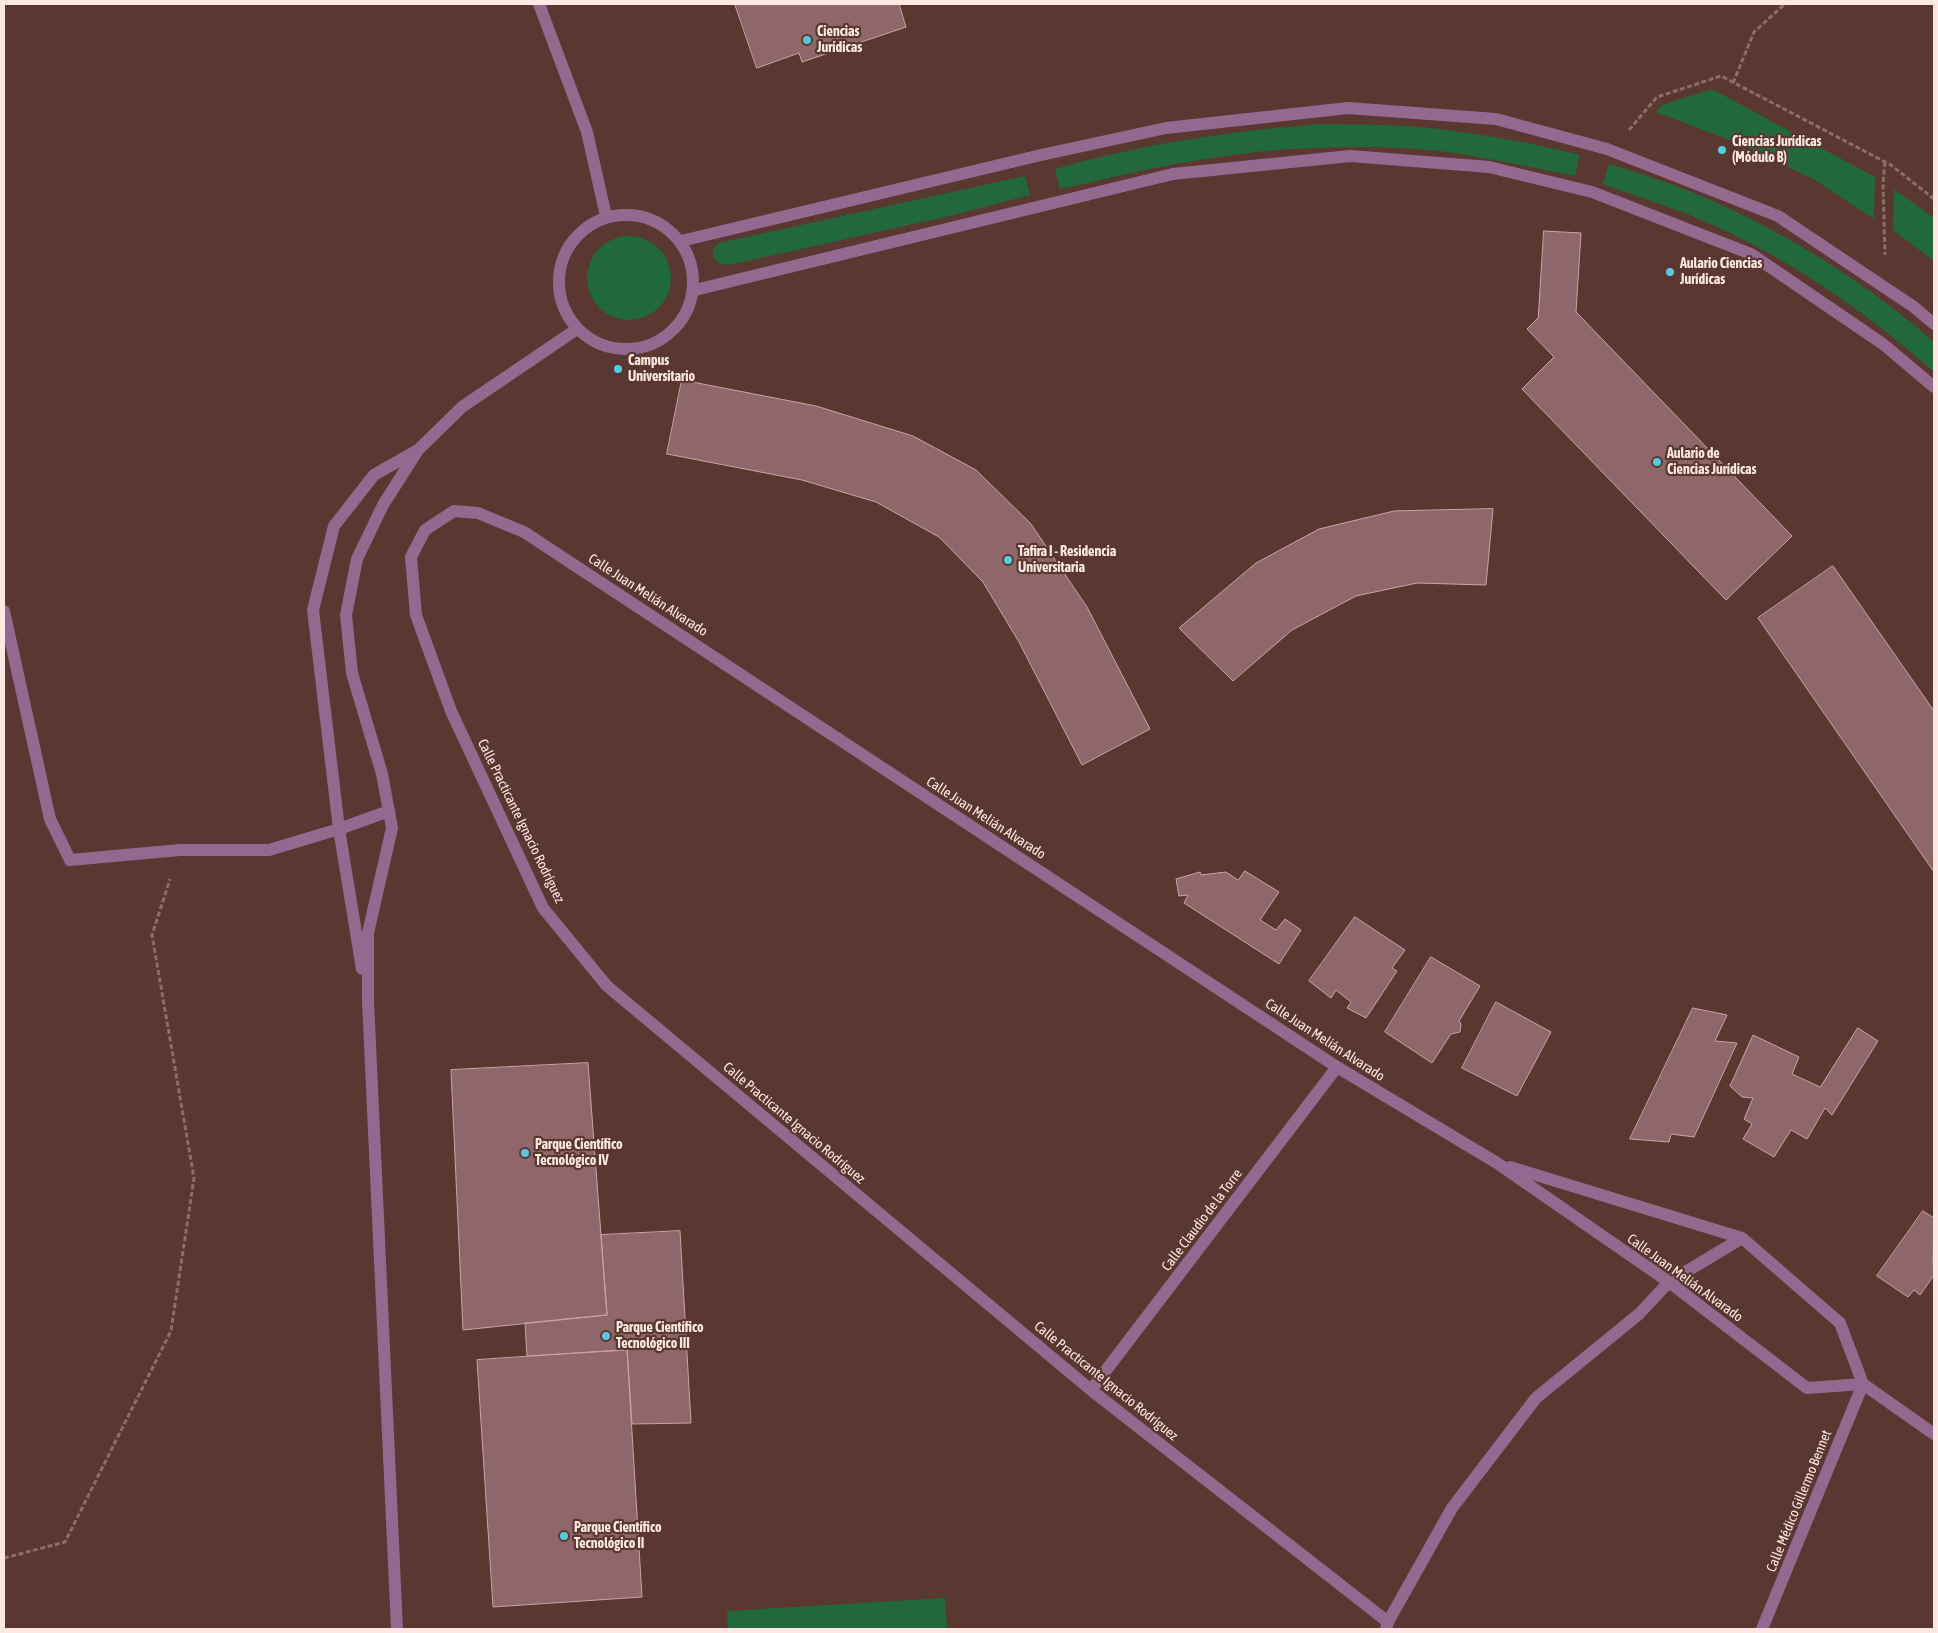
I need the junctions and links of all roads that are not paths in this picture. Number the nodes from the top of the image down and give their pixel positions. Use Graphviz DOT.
graph roads {
  1 [pos="539,4"];
  2 [pos="606,216"];
  3 [pos="681,241"];
  4 [pos="695,290"];
  5 [pos="1934,324"];
  6 [pos="577,329"];
  7 [pos="1934,387"];
  8 [pos="418,450"];
  9 [pos="454,511"];
  10 [pos="4,611"];
  11 [pos="388,811"];
  12 [pos="339,829"];
  13 [pos="368,1001"];
  14 [pos="1337,1067"];
  15 [pos="1497,1163"];
  16 [pos="1742,1238"];
  17 [pos="1669,1282"];
  18 [pos="1863,1384"];
  19 [pos="1091,1390"];
  20 [pos="1934,1434"];
  21 [pos="1387,1626"];
  22 [pos="397,1629"];
  23 [pos="1762,1629"];
  1 -- 2 [label="street"];
  2 -- 3 [label="street"];
  2 -- 6 [label="street"];
  3 -- 4 [label="street"];
  3 -- 5 [label="street"];
  4 -- 6 [label="street"];
  4 -- 7 [label="street"];
  6 -- 8 [label="street"];
  8 -- 11 [label="street"];
  8 -- 12 [label="street"];
  9 -- 14 [label="street, Calle Juan Melián Alvarado"];
  9 -- 19 [label="street, Calle Practicante Ignacio Rodríguez"];
  10 -- 12 [label="street"];
  11 -- 12 [label="street"];
  11 -- 13 [label="street"];
  12 -- 13 [label="street"];
  13 -- 22 [label="street"];
  14 -- 15 [label="street, Calle Juan Melián Alvarado"];
  14 -- 19 [label="street, Calle Claudio de la Torre"];
  15 -- 16 [label="street, Calle Juan Melián Alvarado"];
  15 -- 17 [label="street, Calle Juan Melián Alvarado"];
  16 -- 17 [label="street"];
  16 -- 18 [label="street, Calle Juan Melián Alvarado"];
  17 -- 18 [label="street, Calle Juan Melián Alvarado"];
  17 -- 21 [label="street"];
  18 -- 20 [label="street"];
  18 -- 23 [label="street, Calle Médico Gillermo Bennet"];
  19 -- 21 [label="street, Calle Practicante Ignacio Rodríguez"];
}
